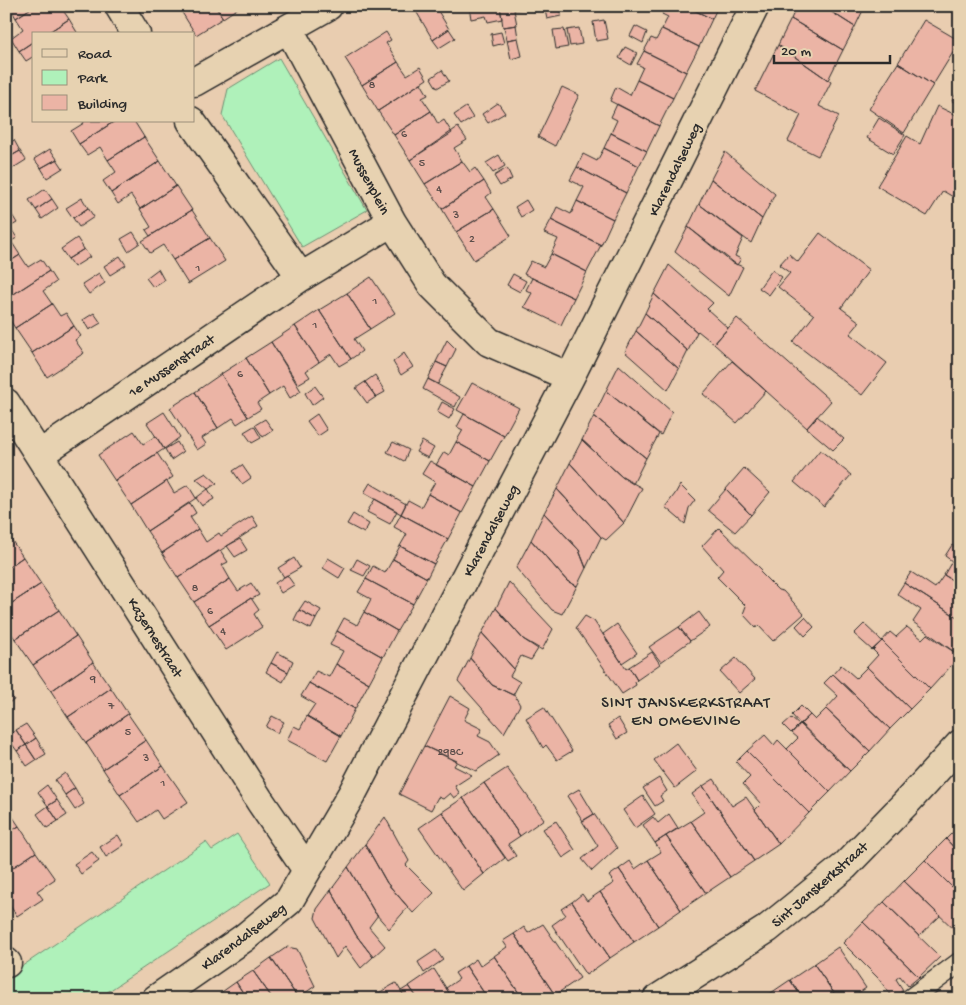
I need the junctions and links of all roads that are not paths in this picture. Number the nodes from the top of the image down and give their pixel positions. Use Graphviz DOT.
graph roads {
  1 [pos="119,6"];
  2 [pos="328,6"];
  3 [pos="755,6"];
  4 [pos="289,28"];
  5 [pos="135,32"];
  6 [pos="195,81"];
  7 [pos="192,122"];
  8 [pos="392,222"];
  9 [pos="302,277"];
  10 [pos="570,377"];
  11 [pos="6,403"];
  12 [pos="40,454"];
  13 [pos="960,744"];
  14 [pos="307,870"];
  15 [pos="960,962"];
  16 [pos="156,999"];
  17 [pos="657,999"];
  18 [pos="910,999"];
  1 -- 5 [label="street"];
  2 -- 4 [label="street"];
  3 -- 10 [label="street, Klarendalseweg"];
  4 -- 6 [label="street"];
  4 -- 8 [label="street, Mussenplein"];
  7 -- 9 [label="street"];
  8 -- 9 [label="street, Mussenplein"];
  8 -- 10 [label="street"];
  9 -- 12 [label="street, 1e Mussenstraat"];
  10 -- 14 [label="street, Klarendalseweg"];
  11 -- 12 [label="street, Kazernestraat"];
  12 -- 14 [label="street, Kazernestraat"];
  13 -- 17 [label="street, Sint Janskerkstraat"];
  14 -- 16 [label="street, Klarendalseweg"];
  15 -- 18 [label="lane"];
}
